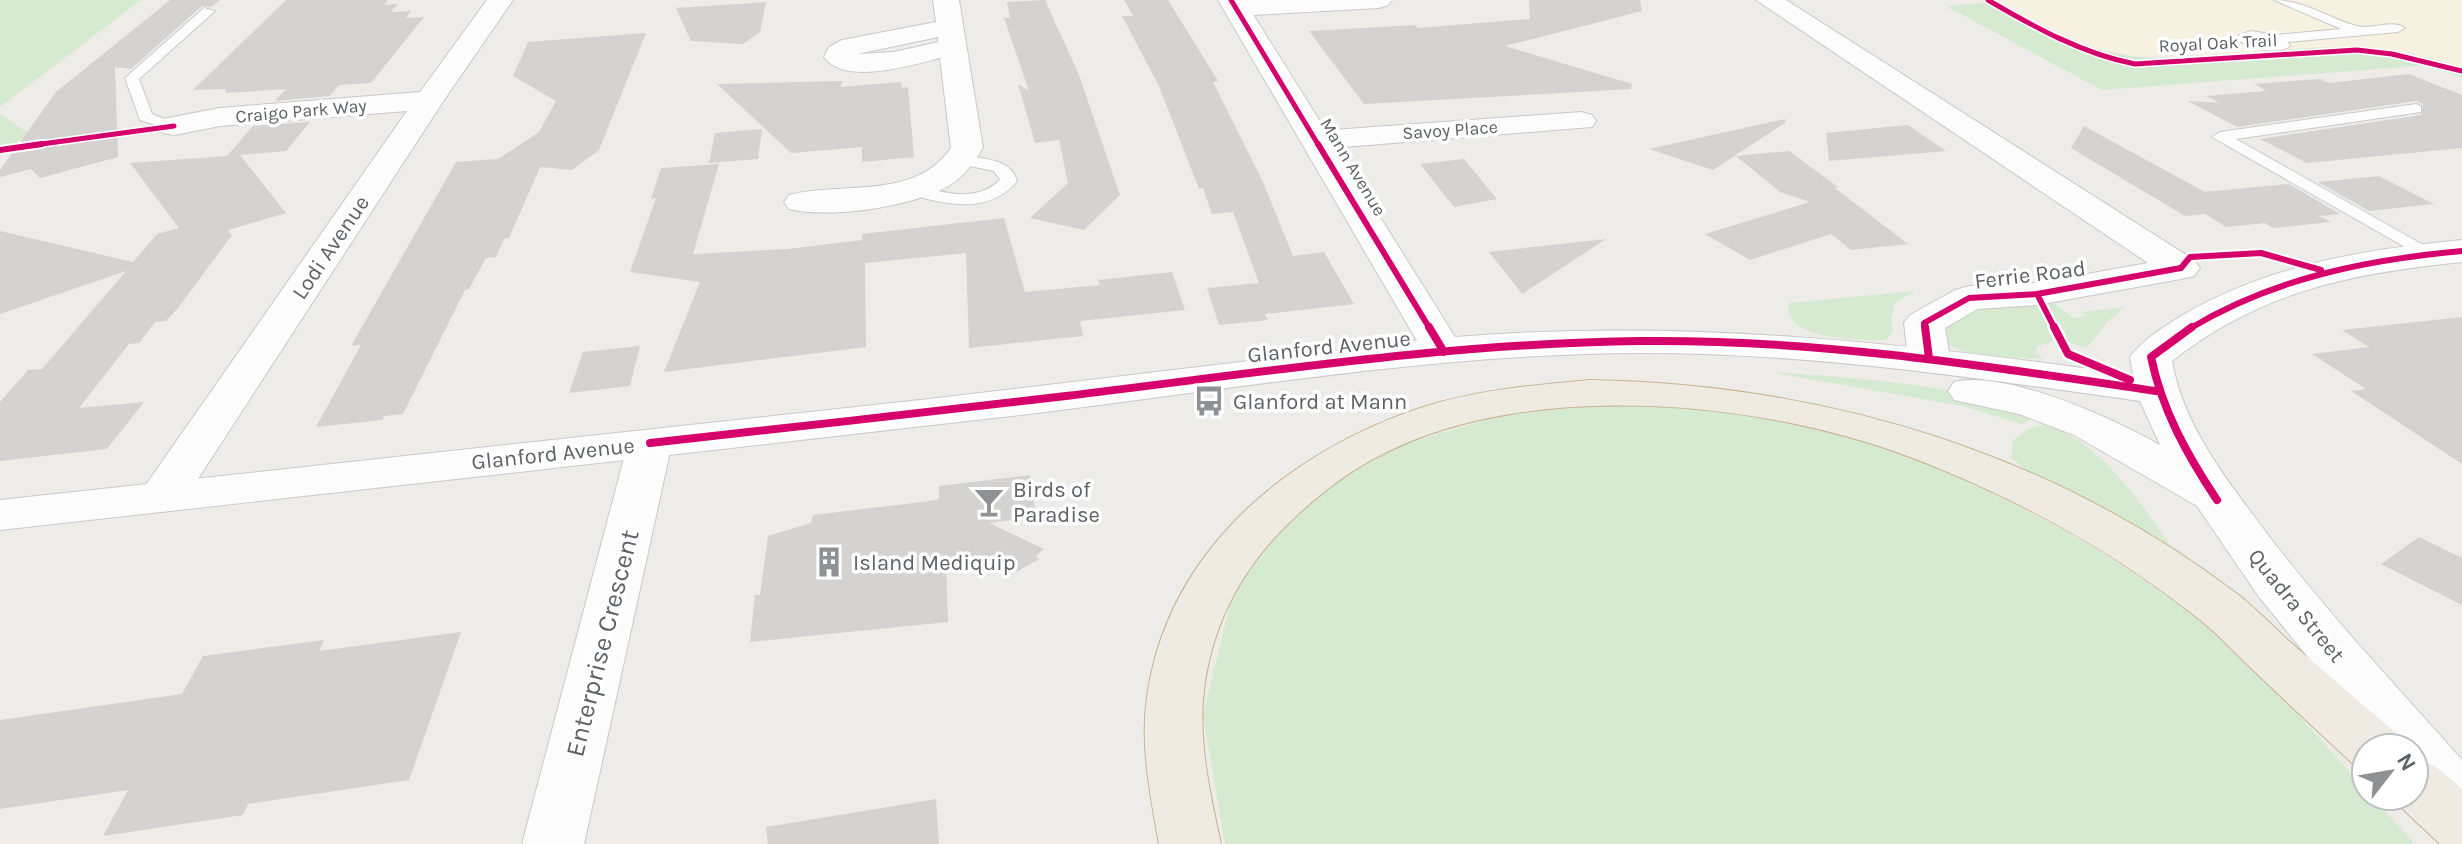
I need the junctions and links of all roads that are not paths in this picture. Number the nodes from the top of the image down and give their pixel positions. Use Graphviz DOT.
graph roads {
  1 [pos="500,0"];
  2 [pos="1379,0"];
  3 [pos="1769,0"];
  4 [pos="2280,0"];
  5 [pos="1234,4"];
  6 [pos="209,11"];
  7 [pos="950,25"];
  8 [pos="2398,28"];
  9 [pos="2356,31"];
  10 [pos="2275,39"];
  11 [pos="429,100"];
  12 [pos="2416,109"];
  13 [pos="1581,121"];
  14 [pos="174,126"];
  15 [pos="1319,140"];
  16 [pos="962,160"];
  17 [pos="912,189"];
  18 [pos="801,202"];
  19 [pos="2444,252"];
  20 [pos="1780,347"];
  21 [pos="1444,352"];
  22 [pos="1929,358"];
  23 [pos="2156,391"];
  24 [pos="650,443"];
  25 [pos="162,497"];
  26 [pos="2217,500"];
  27 [pos="0,515"];
  28 [pos="2356,732"];
  29 [pos="2430,797"];
  30 [pos="2462,802"];
  31 [pos="2462,826"];
  32 [pos="553,844"];
  33 [pos="1190,844"];
  1 -- 11 [label="street, Lodi Avenue"];
  2 -- 5 [label="street"];
  3 -- 22 [label="street, Ferrie Road"];
  4 -- 9 [label="lane"];
  5 -- 15 [label="street, Mann Avenue"];
  6 -- 14 [label="lane"];
  7 -- 16 [label="street"];
  8 -- 9 [label="lane"];
  9 -- 10 [label="lane"];
  11 -- 14 [label="street, Craigo Park Way"];
  11 -- 25 [label="street, Lodi Avenue"];
  12 -- 19 [label="lane"];
  13 -- 15 [label="street, Savoy Place"];
  15 -- 21 [label="street, Mann Avenue"];
  16 -- 17 [label="street"];
  16 -- 17 [label="lane"];
  17 -- 18 [label="street"];
  19 -- 23 [label="street"];
  20 -- 21 [label="street, Glanford Avenue"];
  20 -- 22 [label="street, Glanford Avenue"];
  20 -- 26 [label="street"];
  21 -- 24 [label="street, Glanford Avenue"];
  22 -- 23 [label="street, Glanford Avenue"];
  23 -- 26 [label="street, Quadra Street"];
  24 -- 25 [label="street, Glanford Avenue"];
  24 -- 32 [label="street, Enterprise Crescent"];
  25 -- 27 [label="street, Glanford Avenue"];
  26 -- 30 [label="street, Quadra Street"];
  28 -- 33 [label="highway"];
  29 -- 31 [label="highway"];
}
